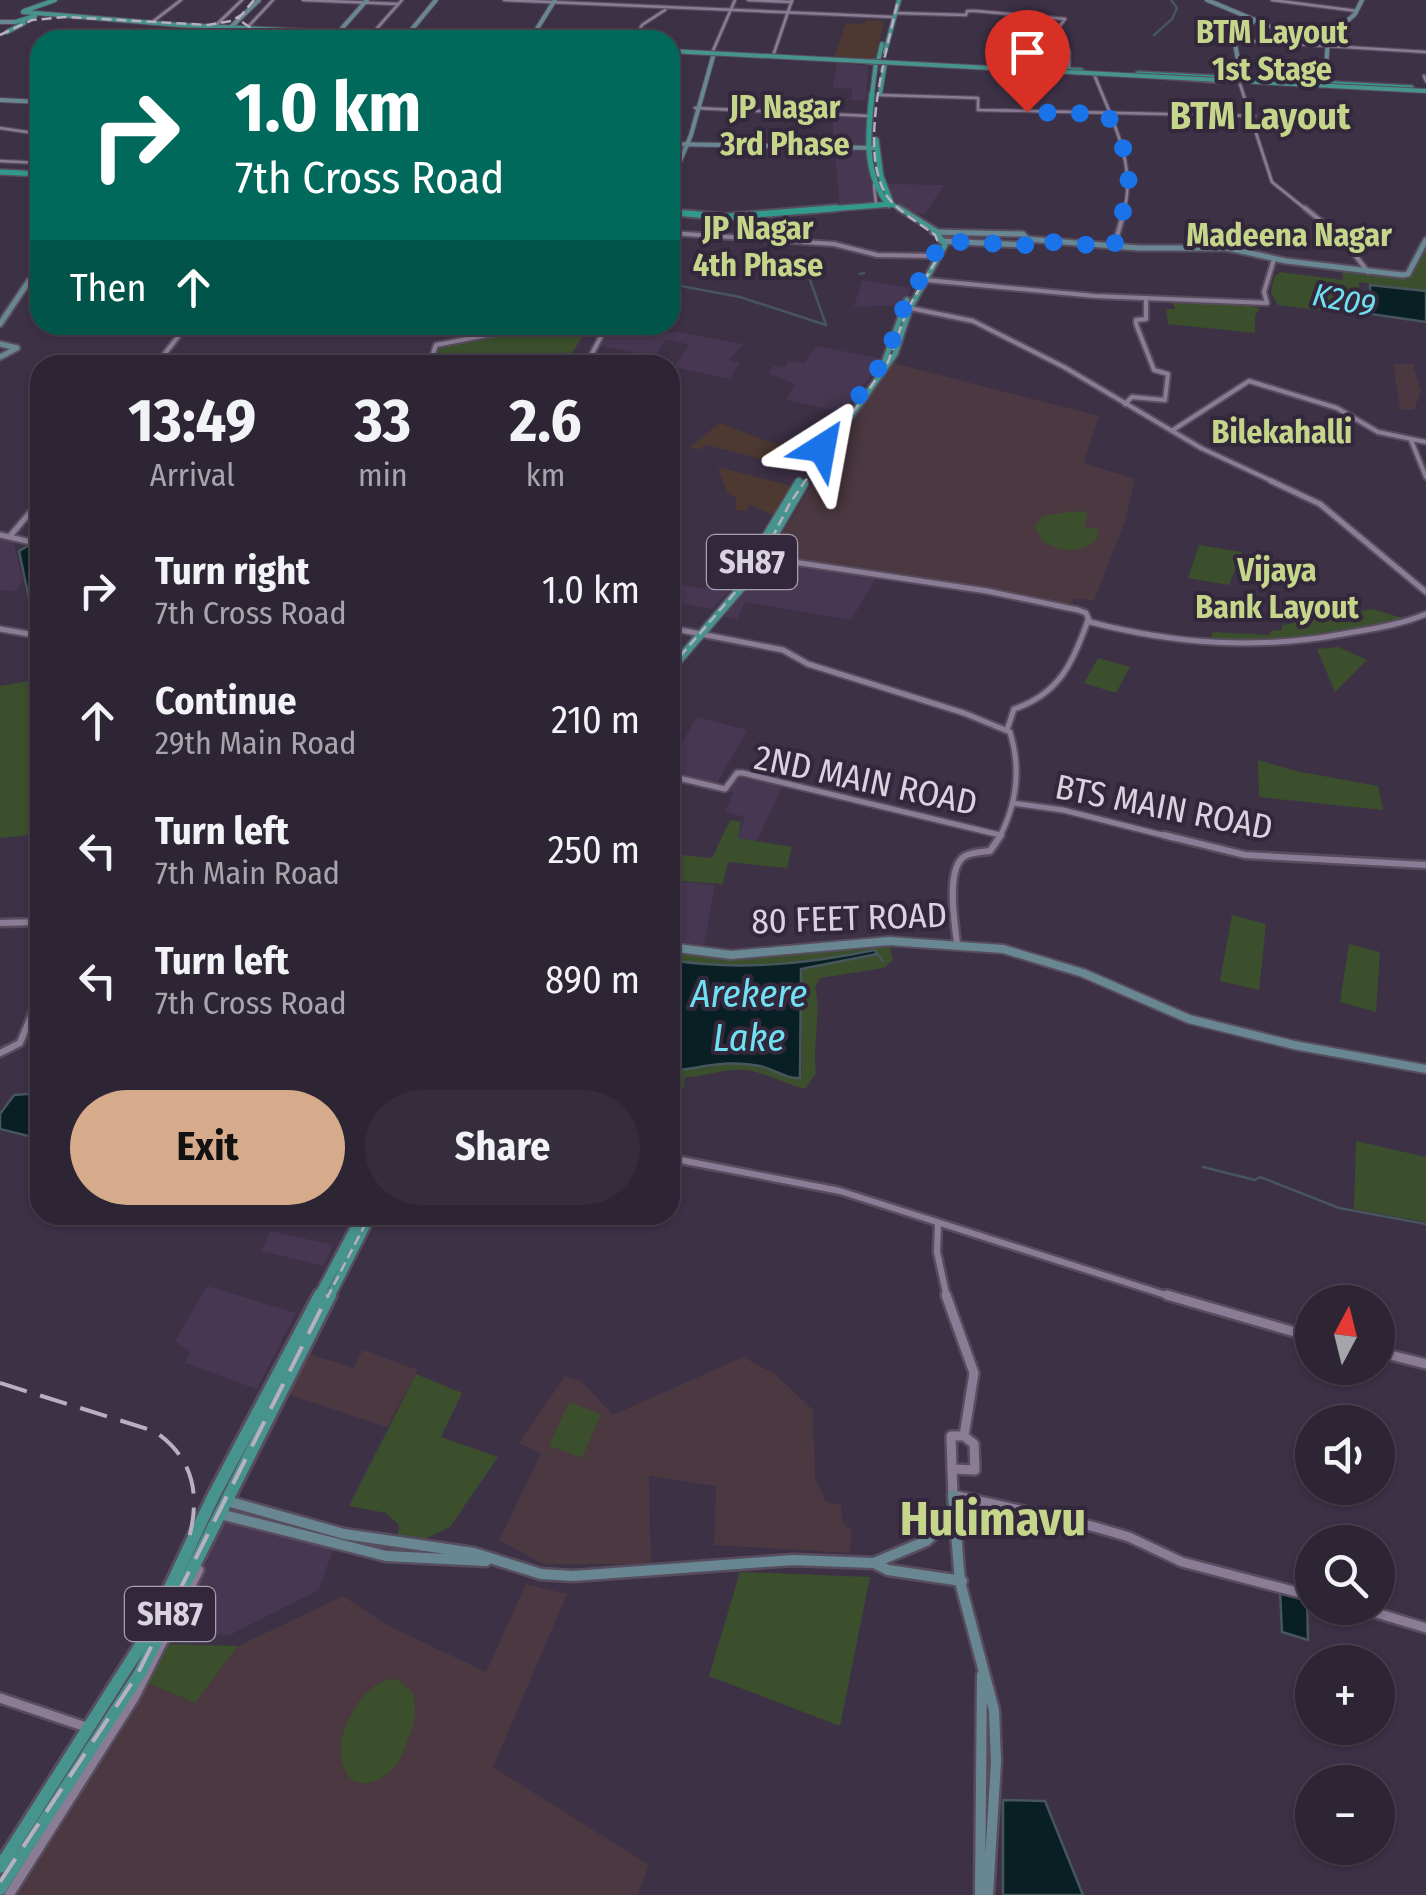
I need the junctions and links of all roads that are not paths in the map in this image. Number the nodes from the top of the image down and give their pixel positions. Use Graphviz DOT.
graph roads {
  1 [pos="56,0"];
  2 [pos="181,0"];
  3 [pos="242,0"];
  4 [pos="257,0"];
  5 [pos="274,0"];
  6 [pos="303,0"];
  7 [pos="437,0"];
  8 [pos="504,0"];
  9 [pos="680,0"];
  10 [pos="735,0"];
  11 [pos="748,0"];
  12 [pos="897,0"];
  13 [pos="1208,0"];
  14 [pos="1272,0"];
  15 [pos="365,1"];
  16 [pos="554,1"];
  17 [pos="793,1"];
  18 [pos="400,2"];
  19 [pos="1361,3"];
  20 [pos="676,7"];
  21 [pos="1332,8"];
  22 [pos="731,10"];
  23 [pos="1357,11"];
  24 [pos="25,12"];
  25 [pos="788,13"];
  26 [pos="39,15"];
  27 [pos="60,16"];
  28 [pos="893,16"];
  29 [pos="1065,18"];
  30 [pos="1255,20"];
  31 [pos="152,22"];
  32 [pos="6,27"];
  33 [pos="214,27"];
  34 [pos="200,28"];
  35 [pos="229,29"];
  36 [pos="246,29"];
  37 [pos="198,30"];
  38 [pos="246,30"];
  39 [pos="259,30"];
  40 [pos="339,30"];
  41 [pos="375,30"];
  42 [pos="413,30"];
  43 [pos="536,30"];
  44 [pos="639,30"];
  45 [pos="1234,40"];
  46 [pos="1327,46"];
  47 [pos="680,51"];
  48 [pos="680,51"];
  49 [pos="680,52"];
  50 [pos="1426,52"];
  51 [pos="713,53"];
  52 [pos="774,56"];
  53 [pos="813,58"];
  54 [pos="881,60"];
  55 [pos="1069,70"];
  56 [pos="880,71"];
  57 [pos="1094,74"];
  58 [pos="1145,75"];
  59 [pos="1239,80"];
  60 [pos="1325,83"];
  61 [pos="1426,90"];
  62 [pos="877,95"];
  63 [pos="0,99"];
  64 [pos="30,101"];
  65 [pos="696,108"];
  66 [pos="1108,114"];
  67 [pos="868,116"];
  68 [pos="1252,117"];
  69 [pos="0,128"];
  70 [pos="30,132"];
  71 [pos="680,145"];
  72 [pos="686,145"];
  73 [pos="871,146"];
  74 [pos="680,159"];
  75 [pos="0,161"];
  76 [pos="30,162"];
  77 [pos="0,172"];
  78 [pos="30,174"];
  79 [pos="874,185"];
  80 [pos="876,204"];
  81 [pos="889,204"];
  82 [pos="680,212"];
  83 [pos="680,212"];
  84 [pos="717,216"];
  85 [pos="934,231"];
  86 [pos="680,234"];
  87 [pos="1027,240"];
  88 [pos="943,241"];
  89 [pos="1426,243"];
  90 [pos="1114,246"];
  91 [pos="935,256"];
  92 [pos="1274,259"];
  93 [pos="1368,271"];
  94 [pos="30,279"];
  95 [pos="926,280"];
  96 [pos="1146,298"];
  97 [pos="906,308"];
  98 [pos="0,324"];
  99 [pos="179,335"];
  100 [pos="484,335"];
  101 [pos="0,344"];
  102 [pos="164,355"];
  103 [pos="432,355"];
  104 [pos="0,357"];
  105 [pos="1125,404"];
  106 [pos="1173,430"];
  107 [pos="1410,439"];
  108 [pos="1426,442"];
  109 [pos="825,448"];
  110 [pos="1426,477"];
  111 [pos="802,483"];
  112 [pos="30,515"];
  113 [pos="0,533"];
  114 [pos="12,535"];
  115 [pos="30,541"];
  116 [pos="760,557"];
  117 [pos="1425,592"];
  118 [pos="1426,614"];
  119 [pos="1088,620"];
  120 [pos="0,630"];
  121 [pos="680,630"];
  122 [pos="30,634"];
  123 [pos="698,634"];
  124 [pos="680,655"];
  125 [pos="1007,730"];
  126 [pos="680,778"];
  127 [pos="1013,804"];
  128 [pos="1000,836"];
  129 [pos="1426,865"];
  130 [pos="30,922"];
  131 [pos="0,923"];
  132 [pos="957,942"];
  133 [pos="680,947"];
  134 [pos="30,1019"];
  135 [pos="0,1053"];
  136 [pos="1426,1069"];
  137 [pos="680,1160"];
  138 [pos="938,1222"];
  139 [pos="357,1225"];
  140 [pos="366,1225"];
  141 [pos="1295,1333"];
  142 [pos="1395,1356"];
  143 [pos="1426,1364"];
  144 [pos="964,1436"];
  145 [pos="952,1469"];
  146 [pos="953,1494"];
  147 [pos="218,1507"];
  148 [pos="951,1519"];
  149 [pos="874,1563"];
  150 [pos="962,1581"];
  151 [pos="1295,1592"];
  152 [pos="1395,1619"];
  153 [pos="1426,1628"];
  154 [pos="982,1670"];
  155 [pos="0,1698"];
  156 [pos="91,1729"];
  157 [pos="0,1867"];
  158 [pos="0,1889"];
  159 [pos="9,1895"];
  160 [pos="980,1895"];
  161 [pos="988,1895"];
  1 -- 24 [label="main road"];
  2 -- 31 [label="street"];
  3 -- 33 [label="street"];
  4 -- 35 [label="main road"];
  5 -- 36 [label="street"];
  6 -- 15 [label="street"];
  7 -- 42 [label="main road"];
  8 -- 16 [label="street"];
  9 -- 20 [label="street"];
  10 -- 22 [label="street"];
  11 -- 17 [label="street"];
  12 -- 28 [label="main road"];
  13 -- 30 [label="main road"];
  14 -- 21 [label="street"];
  15 -- 18 [label="street"];
  15 -- 40 [label="main road"];
  16 -- 20 [label="street"];
  16 -- 43 [label="main road"];
  17 -- 25 [label="street"];
  18 -- 41 [label="street"];
  19 -- 23 [label="main road"];
  20 -- 22 [label="street"];
  20 -- 44 [label="street"];
  21 -- 23 [label="street"];
  22 -- 25 [label="street"];
  22 -- 51 [label="street"];
  23 -- 46 [label="main road"];
  24 -- 26 [label="main road"];
  24 -- 32 [label="main road"];
  25 -- 28 [label="street"];
  25 -- 52 [label="street"];
  26 -- 27 [label="main road"];
  26 -- 31 [label="main road"];
  26 -- 32 [label="main road"];
  27 -- 31 [label="main road"];
  27 -- 32 [label="main road"];
  28 -- 29 [label="street"];
  28 -- 54 [label="main road"];
  29 -- 55 [label="street"];
  30 -- 45 [label="main road"];
  30 -- 46 [label="street"];
  31 -- 33 [label="main road"];
  31 -- 34 [label="main road"];
  33 -- 35 [label="main road"];
  34 -- 35 [label="main road"];
  34 -- 37 [label="street"];
  35 -- 36 [label="main road"];
  35 -- 38 [label="main road"];
  36 -- 39 [label="main road"];
  45 -- 46 [label="street"];
  45 -- 59 [label="main road"];
  46 -- 50 [label="street"];
  46 -- 60 [label="main road"];
  47 -- 51 [label="main road"];
  48 -- 52 [label="main road, bridge"];
  49 -- 61 [label="main road, bridge"];
  51 -- 52 [label="main road"];
  51 -- 65 [label="main road"];
  51 -- 65 [label="main road"];
  52 -- 53 [label="main road"];
  52 -- 54 [label="main road"];
  53 -- 54 [label="main road"];
  53 -- 61 [label="main road, bridge"];
  54 -- 55 [label="highway"];
  54 -- 57 [label="highway"];
  54 -- 62 [label="main road"];
  54 -- 62 [label="main road"];
  55 -- 58 [label="highway"];
  56 -- 62 [label="main road"];
  57 -- 58 [label="highway"];
  57 -- 66 [label="street"];
  58 -- 59 [label="highway"];
  58 -- 59 [label="highway"];
  59 -- 60 [label="highway"];
  59 -- 61 [label="highway"];
  59 -- 68 [label="street"];
  60 -- 61 [label="highway"];
  62 -- 66 [label="street"];
  62 -- 67 [label="highway"];
  62 -- 73 [label="highway"];
  63 -- 64 [label="main road"];
  65 -- 67 [label="street"];
  65 -- 72 [label="main road"];
  66 -- 68 [label="street"];
  66 -- 90 [label="street"];
  67 -- 73 [label="highway"];
  68 -- 93 [label="street"];
  69 -- 70 [label="street"];
  71 -- 72 [label="main road"];
  72 -- 73 [label="main road"];
  72 -- 74 [label="main road"];
  73 -- 79 [label="highway"];
  73 -- 81 [label="highway"];
  75 -- 76 [label="street"];
  77 -- 78 [label="highway"];
  79 -- 80 [label="street"];
  79 -- 81 [label="highway"];
  80 -- 81 [label="highway"];
  80 -- 84 [label="highway"];
  81 -- 84 [label="highway"];
  81 -- 85 [label="main road"];
  82 -- 84 [label="main road"];
  83 -- 84 [label="highway"];
  85 -- 87 [label="main road"];
  85 -- 88 [label="main road"];
  86 -- 91 [label="street"];
  87 -- 88 [label="main road"];
  87 -- 90 [label="main road"];
  88 -- 91 [label="main road"];
  88 -- 95 [label="main road"];
  89 -- 93 [label="main road"];
  90 -- 92 [label="main road"];
  91 -- 97 [label="main road"];
  92 -- 93 [label="main road"];
  92 -- 96 [label="street"];
  94 -- 98 [label="main road"];
  95 -- 96 [label="street"];
  95 -- 97 [label="main road"];
  96 -- 105 [label="street"];
  97 -- 105 [label="street"];
  97 -- 109 [label="main road"];
  99 -- 102 [label="street"];
  100 -- 103 [label="street"];
  101 -- 104 [label="main road"];
  105 -- 106 [label="street"];
  106 -- 107 [label="street"];
  106 -- 117 [label="street"];
  107 -- 108 [label="street"];
  107 -- 110 [label="street"];
  111 -- 116 [label="main road, SH87"];
  112 -- 114 [label="street"];
  113 -- 114 [label="street"];
  114 -- 115 [label="street"];
  116 -- 119 [label="street"];
  116 -- 123 [label="main road, SH87"];
  118 -- 119 [label="street"];
  119 -- 125 [label="street"];
  120 -- 122 [label="street"];
  121 -- 123 [label="street"];
  123 -- 124 [label="main road, SH87"];
  123 -- 125 [label="street"];
  125 -- 127 [label="street"];
  126 -- 128 [label="street, 2ND MAIN ROAD"];
  127 -- 128 [label="street"];
  127 -- 129 [label="street, BTS MAIN ROAD"];
  128 -- 132 [label="street"];
  130 -- 131 [label="street"];
  132 -- 133 [label="main road, 80 FEET ROAD"];
  132 -- 136 [label="main road, 80 FEET ROAD"];
  134 -- 135 [label="street"];
  137 -- 138 [label="street"];
  138 -- 141 [label="street"];
  138 -- 144 [label="street"];
  139 -- 147 [label="main road, SH87"];
  140 -- 147 [label="main road, SH87"];
  142 -- 143 [label="street"];
  144 -- 145 [label="street"];
  144 -- 145 [label="street"];
  145 -- 146 [label="street"];
  146 -- 148 [label="main road"];
  146 -- 151 [label="street"];
  147 -- 149 [label="main road"];
  147 -- 156 [label="main road, SH87"];
  147 -- 158 [label="main road, SH87"];
  147 -- 159 [label="street"];
  148 -- 149 [label="main road"];
  148 -- 150 [label="main road"];
  149 -- 150 [label="main road"];
  150 -- 154 [label="main road"];
  152 -- 153 [label="street"];
  154 -- 160 [label="main road"];
  154 -- 161 [label="main road"];
  155 -- 156 [label="street"];
  156 -- 157 [label="main road, SH87"];
}
